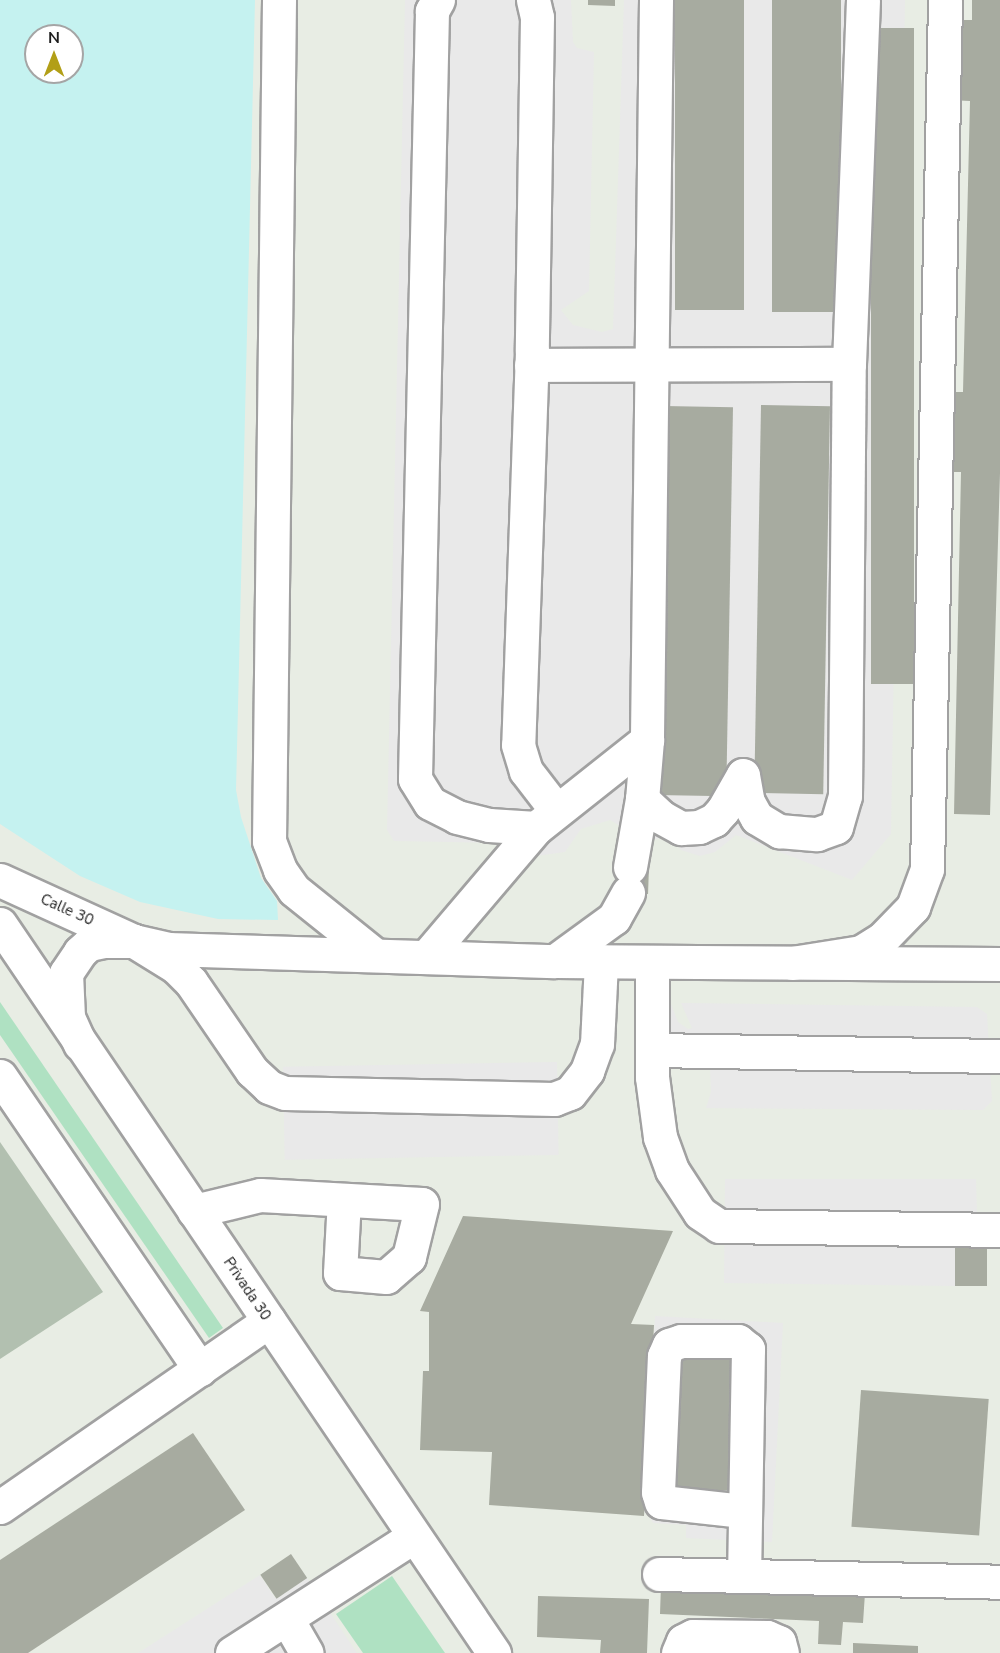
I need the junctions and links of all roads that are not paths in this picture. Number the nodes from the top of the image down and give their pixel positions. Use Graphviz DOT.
graph roads {
  1 [pos="279,0"];
  2 [pos="438,0"];
  3 [pos="532,0"];
  4 [pos="656,0"];
  5 [pos="863,0"];
  6 [pos="945,0"];
  7 [pos="849,364"];
  8 [pos="531,365"];
  9 [pos="651,368"];
  10 [pos="647,740"];
  11 [pos="642,799"];
  12 [pos="546,819"];
  13 [pos="0,880"];
  14 [pos="0,924"];
  15 [pos="134,941"];
  16 [pos="374,954"];
  17 [pos="427,956"];
  18 [pos="555,962"];
  19 [pos="602,962"];
  20 [pos="652,962"];
  21 [pos="792,963"];
  22 [pos="1000,964"];
  23 [pos="80,1044"];
  24 [pos="653,1050"];
  25 [pos="1000,1056"];
  26 [pos="0,1076"];
  27 [pos="344,1200"];
  28 [pos="194,1211"];
  29 [pos="1000,1230"];
  30 [pos="268,1321"];
  31 [pos="200,1369"];
  32 [pos="0,1507"];
  33 [pos="743,1512"];
  34 [pos="414,1536"];
  35 [pos="659,1574"];
  36 [pos="744,1576"];
  37 [pos="1000,1582"];
  38 [pos="287,1619"];
  39 [pos="232,1653"];
  40 [pos="307,1653"];
  41 [pos="494,1653"];
  42 [pos="678,1653"];
  43 [pos="783,1653"];
  1 -- 16 [label="street"];
  2 -- 12 [label="street"];
  3 -- 8 [label="street"];
  4 -- 9 [label="street"];
  5 -- 7 [label="street"];
  6 -- 21 [label="street"];
  7 -- 9 [label="street"];
  7 -- 11 [label="street"];
  8 -- 9 [label="street"];
  8 -- 12 [label="street"];
  9 -- 10 [label="street"];
  10 -- 11 [label="street"];
  10 -- 12 [label="street"];
  11 -- 18 [label="street"];
  12 -- 17 [label="street"];
  13 -- 15 [label="street, Calle 30"];
  14 -- 23 [label="street, Privada 30"];
  15 -- 16 [label="street"];
  15 -- 19 [label="street"];
  15 -- 23 [label="street"];
  16 -- 17 [label="street"];
  17 -- 18 [label="street"];
  18 -- 19 [label="street"];
  19 -- 20 [label="street"];
  20 -- 21 [label="street"];
  20 -- 24 [label="street"];
  21 -- 22 [label="street"];
  23 -- 28 [label="street, Privada 30"];
  24 -- 25 [label="street"];
  24 -- 29 [label="street"];
  26 -- 31 [label="street"];
  27 -- 28 [label="street"];
  28 -- 30 [label="street, Privada 30"];
  30 -- 31 [label="street"];
  30 -- 34 [label="street, Privada 30"];
  31 -- 32 [label="street"];
  33 -- 33 [label="street"];
  33 -- 36 [label="street"];
  34 -- 38 [label="street"];
  34 -- 41 [label="street, Privada 30"];
  35 -- 36 [label="street"];
  36 -- 37 [label="street"];
  38 -- 39 [label="street"];
  38 -- 40 [label="street"];
  42 -- 43 [label="street"];
}
